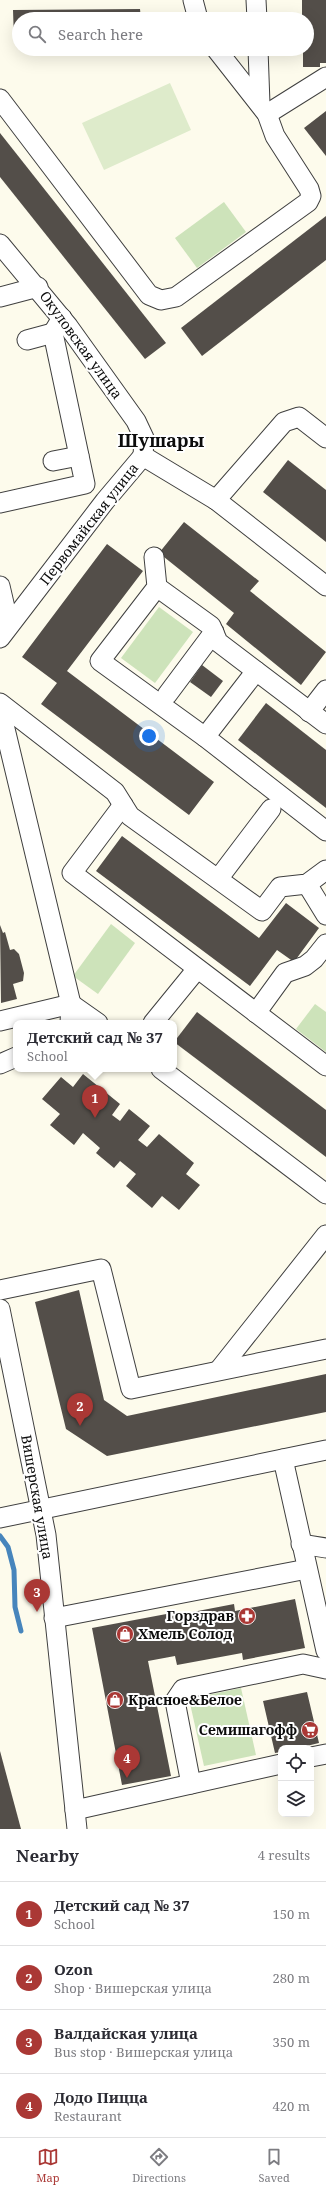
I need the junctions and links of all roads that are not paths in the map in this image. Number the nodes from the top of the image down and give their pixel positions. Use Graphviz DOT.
graph roads {
  1 [pos="194,0"];
  2 [pos="256,0"];
  3 [pos="197,12"];
  4 [pos="257,12"];
  5 [pos="221,56"];
  6 [pos="259,56"];
  7 [pos="326,77"];
  8 [pos="0,99"];
  9 [pos="263,109"];
  10 [pos="0,244"];
  11 [pos="38,287"];
  12 [pos="0,297"];
  13 [pos="58,326"];
  14 [pos="27,340"];
  15 [pos="326,438"];
  16 [pos="79,456"];
  17 [pos="143,456"];
  18 [pos="54,461"];
  19 [pos="85,484"];
  20 [pos="216,500"];
  21 [pos="105,501"];
  22 [pos="0,503"];
  23 [pos="154,557"];
  24 [pos="0,586"];
  25 [pos="326,586"];
  26 [pos="157,587"];
  27 [pos="4,632"];
  28 [pos="214,632"];
  29 [pos="256,671"];
  30 [pos="326,690"];
  31 [pos="167,695"];
  32 [pos="0,703"];
  33 [pos="0,708"];
  34 [pos="309,712"];
  35 [pos="326,724"];
  36 [pos="205,737"];
  37 [pos="123,805"];
  38 [pos="271,809"];
  39 [pos="326,831"];
  40 [pos="326,870"];
  41 [pos="218,879"];
  42 [pos="307,884"];
  43 [pos="326,915"];
  44 [pos="326,944"];
  45 [pos="197,969"];
  46 [pos="71,1004"];
  47 [pos="256,1013"];
  48 [pos="70,1020"];
  49 [pos="94,1020"];
  50 [pos="155,1020"];
  51 [pos="0,1021"];
  52 [pos="13,1058"];
  53 [pos="0,1064"];
  54 [pos="326,1066"];
  55 [pos="165,1072"];
  56 [pos="326,1194"];
  57 [pos="326,1235"];
  58 [pos="0,1290"];
  59 [pos="0,1309"];
  60 [pos="326,1349"];
  61 [pos="219,1370"];
  62 [pos="326,1450"];
  63 [pos="283,1459"];
  64 [pos="42,1509"];
  65 [pos="0,1518"];
  66 [pos="301,1544"];
  67 [pos="326,1548"];
  68 [pos="314,1579"];
  69 [pos="54,1618"];
  70 [pos="326,1651"];
  71 [pos="326,1669"];
  72 [pos="326,1754"];
  73 [pos="314,1756"];
  74 [pos="278,1765"];
  75 [pos="191,1784"];
  76 [pos="75,1810"];
  77 [pos="77,1829"];
  1 -- 3 [label="street"];
  2 -- 4 [label="street"];
  5 -- 9 [label="street"];
  6 -- 9 [label="street"];
  7 -- 9 [label="street"];
  8 -- 9 [label="street"];
  10 -- 11 [label="street, Окуловская улица"];
  11 -- 12 [label="street"];
  11 -- 13 [label="street, Окуловская улица"];
  13 -- 14 [label="street"];
  13 -- 16 [label="street"];
  13 -- 17 [label="street, Окуловская улица"];
  15 -- 20 [label="street"];
  16 -- 18 [label="street"];
  16 -- 19 [label="street"];
  17 -- 20 [label="street, Первомайская улица"];
  17 -- 21 [label="street, Первомайская улица"];
  19 -- 21 [label="street"];
  19 -- 22 [label="street"];
  20 -- 25 [label="street, Первомайская улица"];
  21 -- 27 [label="street, Первомайская улица"];
  23 -- 26 [label="street"];
  24 -- 27 [label="street"];
  26 -- 28 [label="street"];
  26 -- 36 [label="street"];
  28 -- 29 [label="street"];
  28 -- 31 [label="street"];
  29 -- 34 [label="street"];
  29 -- 36 [label="street"];
  30 -- 34 [label="street"];
  32 -- 37 [label="street"];
  33 -- 46 [label="street"];
  34 -- 35 [label="street"];
  36 -- 39 [label="street"];
  37 -- 41 [label="street"];
  37 -- 45 [label="street"];
  38 -- 41 [label="street"];
  40 -- 42 [label="street"];
  41 -- 42 [label="street"];
  42 -- 43 [label="street"];
  44 -- 47 [label="street"];
  45 -- 47 [label="street"];
  45 -- 50 [label="street"];
  46 -- 48 [label="street"];
  46 -- 49 [label="street"];
  46 -- 51 [label="street"];
  47 -- 54 [label="street"];
  52 -- 53 [label="street"];
  55 -- 56 [label="street"];
  57 -- 61 [label="street"];
  58 -- 61 [label="street"];
  59 -- 64 [label="street, Вишерская улица"];
  60 -- 61 [label="street"];
  62 -- 63 [label="street"];
  63 -- 64 [label="street"];
  63 -- 66 [label="street"];
  64 -- 65 [label="street"];
  64 -- 69 [label="street, Вишерская улица"];
  66 -- 67 [label="street"];
  66 -- 68 [label="street"];
  68 -- 69 [label="street"];
  68 -- 70 [label="street"];
  69 -- 76 [label="street, Вишерская улица"];
  71 -- 75 [label="street"];
  72 -- 73 [label="street"];
  74 -- 75 [label="street"];
  75 -- 76 [label="street"];
  76 -- 77 [label="street, Вишерская улица"];
}
